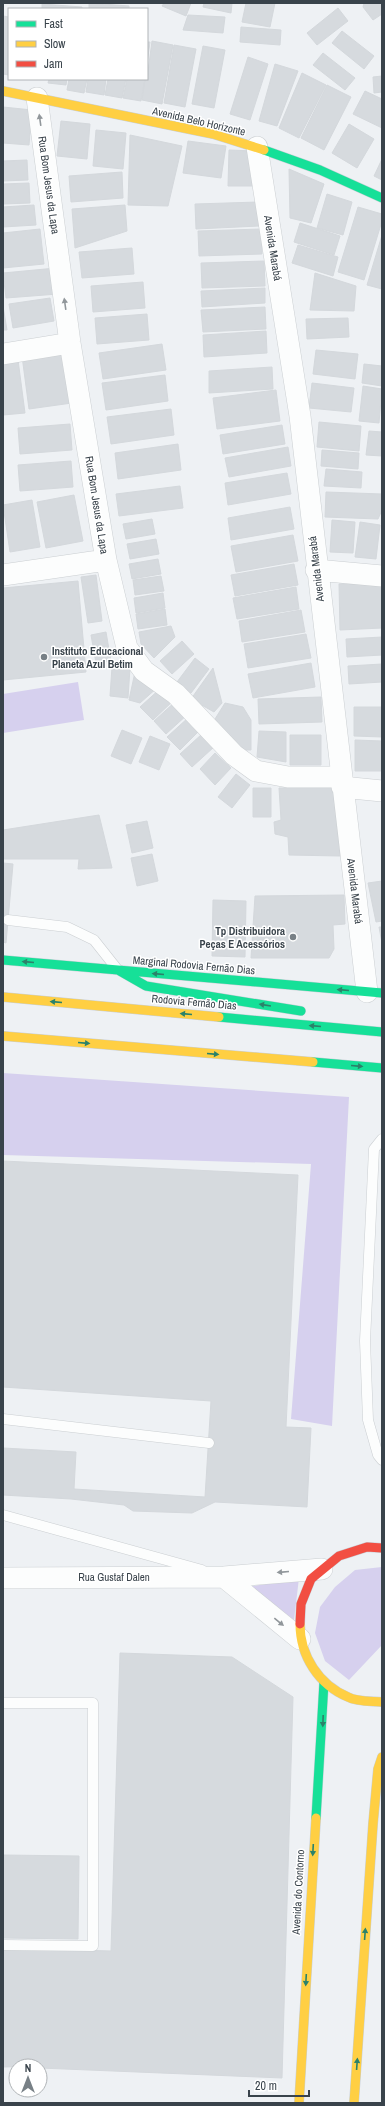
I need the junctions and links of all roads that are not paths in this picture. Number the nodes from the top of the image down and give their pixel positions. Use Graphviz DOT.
graph roads {
  1 [pos="3,91"];
  2 [pos="37,98"];
  3 [pos="258,147"];
  4 [pos="382,198"];
  5 [pos="70,343"];
  6 [pos="3,354"];
  7 [pos="106,560"];
  8 [pos="316,570"];
  9 [pos="3,575"];
  10 [pos="382,576"];
  11 [pos="342,782"];
  12 [pos="382,791"];
  13 [pos="8,920"];
  14 [pos="3,960"];
  15 [pos="118,970"];
  16 [pos="375,992"];
  17 [pos="3,997"];
  18 [pos="342,1028"];
  19 [pos="382,1032"];
  20 [pos="3,1036"];
  21 [pos="296,1060"];
  22 [pos="382,1068"];
  23 [pos="360,1076"];
  24 [pos="382,1139"];
  25 [pos="3,1419"];
  26 [pos="208,1443"];
  27 [pos="382,1460"];
  28 [pos="3,1515"];
  29 [pos="382,1548"];
  30 [pos="322,1569"];
  31 [pos="224,1576"];
  32 [pos="3,1578"];
  33 [pos="300,1639"];
  34 [pos="324,1682"];
  35 [pos="382,1702"];
  36 [pos="3,1703"];
  37 [pos="382,1757"];
  38 [pos="3,1945"];
  39 [pos="299,2103"];
  40 [pos="354,2103"];
  1 -- 2 [label="main road, Avenida Belo Horizonte"];
  2 -- 3 [label="main road, Avenida Belo Horizonte"];
  5 -- 2 [label="street, Rua Bom Jesus da Lapa, one-way"];
  3 -- 4 [label="main road, Avenida Belo Horizonte"];
  3 -- 8 [label="street, Avenida Marabá"];
  5 -- 6 [label="street"];
  5 -- 7 [label="street, Rua Bom Jesus da Lapa"];
  7 -- 9 [label="street"];
  7 -- 11 [label="street, Rua Bom Jesus da Lapa"];
  8 -- 10 [label="street"];
  8 -- 11 [label="street, Avenida Marabá"];
  11 -- 12 [label="street, Rua Bom Jesus da Lapa"];
  11 -- 16 [label="street, Avenida Marabá"];
  13 -- 15 [label="lane"];
  15 -- 14 [label="main road, Marginal Rodovia Fernão Dias, one-way"];
  16 -- 15 [label="main road, Marginal Rodovia Fernão Dias, one-way"];
  18 -- 15 [label="main road, one-way"];
  18 -- 17 [label="main road, Rodovia Fernão Dias, one-way"];
  18 -- 19 [label="main road, Rodovia Fernão Dias"];
  20 -- 21 [label="main road, one-way"];
  21 -- 22 [label="main road, one-way"];
  21 -- 23 [label="main road"];
  24 -- 27 [label="lane"];
  25 -- 26 [label="lane"];
  28 -- 31 [label="lane"];
  29 -- 30 [label="main road"];
  30 -- 31 [label="street, Rua Gustaf Dalen, one-way"];
  30 -- 33 [label="main road"];
  31 -- 32 [label="street, Rua Gustaf Dalen"];
  31 -- 33 [label="street, one-way"];
  33 -- 34 [label="main road"];
  34 -- 35 [label="main road"];
  34 -- 39 [label="main road, Avenida do Contorno, one-way"];
  36 -- 38 [label="lane"];
  40 -- 37 [label="main road, one-way"];
}
